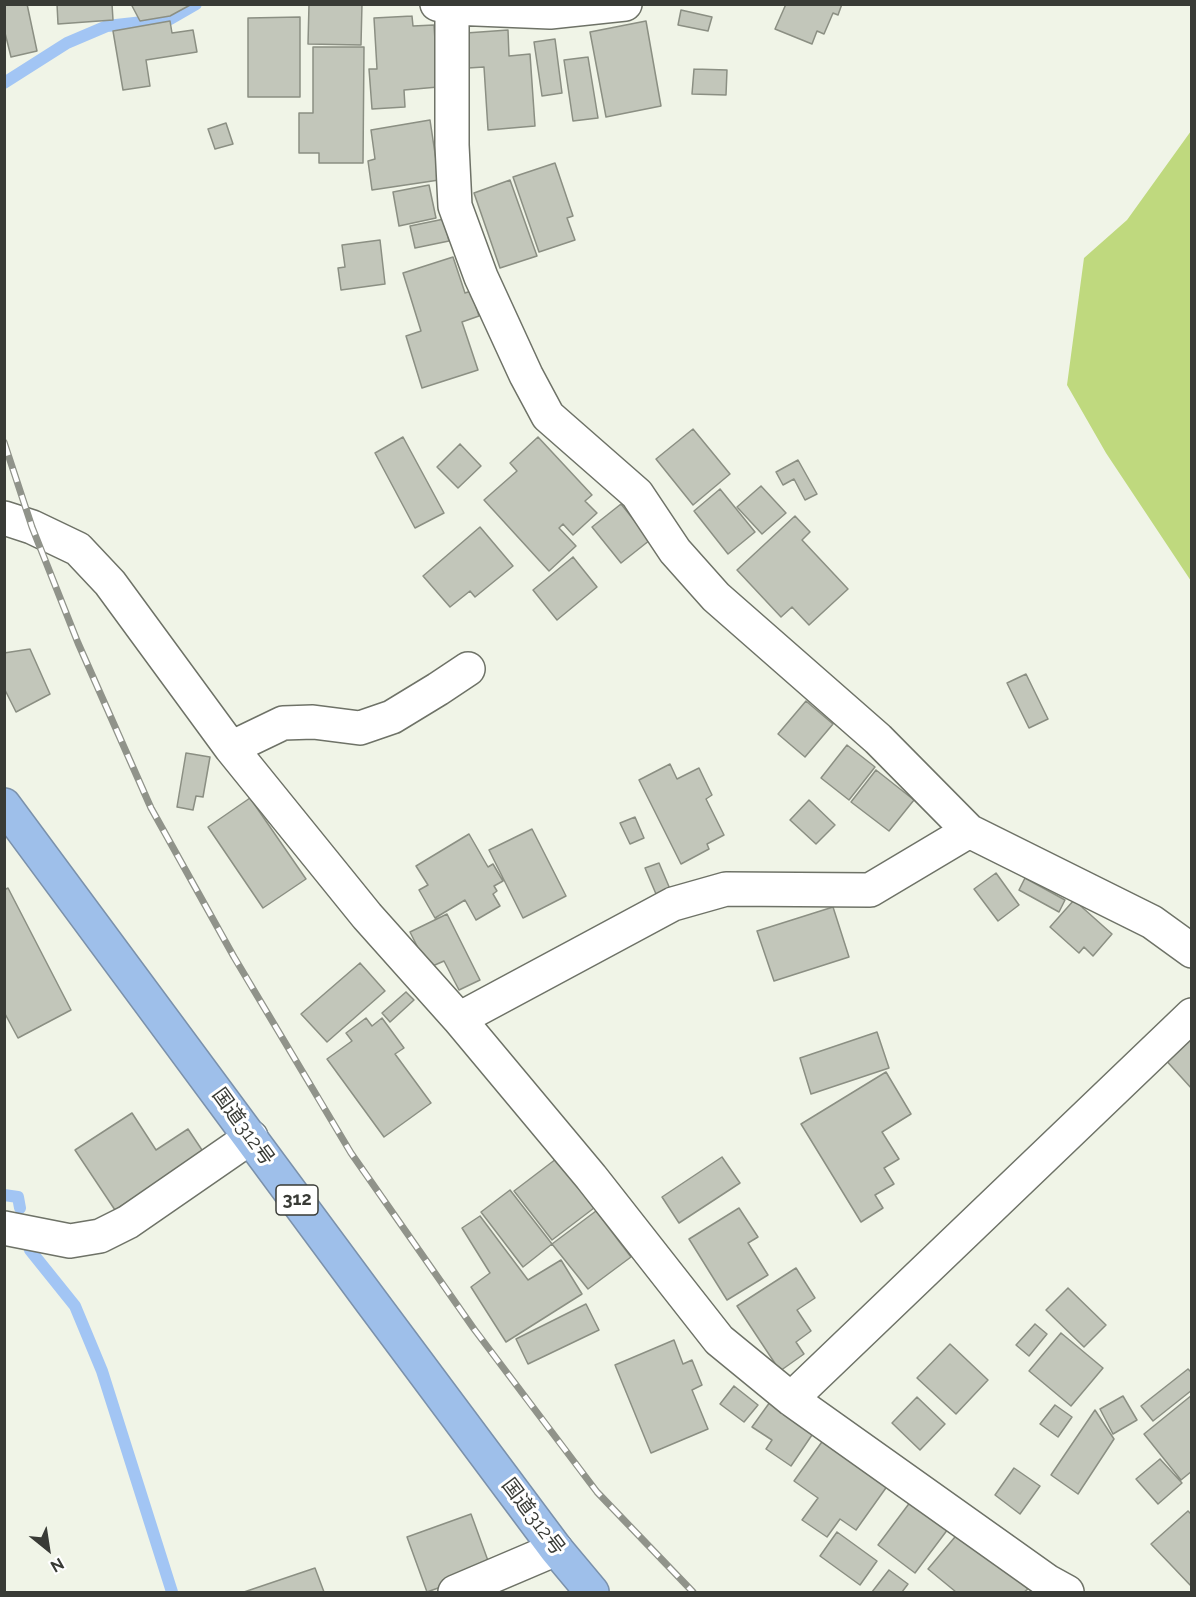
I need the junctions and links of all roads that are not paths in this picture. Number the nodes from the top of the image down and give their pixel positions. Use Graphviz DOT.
graph roads {
  1 [pos="625,4"];
  2 [pos="444,6"];
  3 [pos="490,7"];
  4 [pos="4,518"];
  5 [pos="468,669"];
  6 [pos="231,748"];
  7 [pos="4,805"];
  8 [pos="969,831"];
  9 [pos="1191,951"];
  10 [pos="1191,1015"];
  11 [pos="459,1019"];
  12 [pos="251,1137"];
  13 [pos="4,1228"];
  14 [pos="791,1399"];
  15 [pos="556,1549"];
  16 [pos="1052,1589"];
  17 [pos="455,1593"];
  18 [pos="592,1593"];
  1 -- 3 [label="street"];
  2 -- 3 [label="street"];
  2 -- 8 [label="street"];
  4 -- 6 [label="street"];
  5 -- 6 [label="street"];
  6 -- 11 [label="street"];
  7 -- 12 [label="highway, 国道312号 / 312"];
  8 -- 9 [label="street"];
  8 -- 11 [label="street"];
  10 -- 14 [label="street"];
  11 -- 14 [label="street"];
  12 -- 13 [label="street"];
  12 -- 15 [label="highway, 国道312号 / 312"];
  14 -- 16 [label="street"];
  15 -- 17 [label="street"];
  15 -- 18 [label="highway, 国道312号 / 312"];
}
